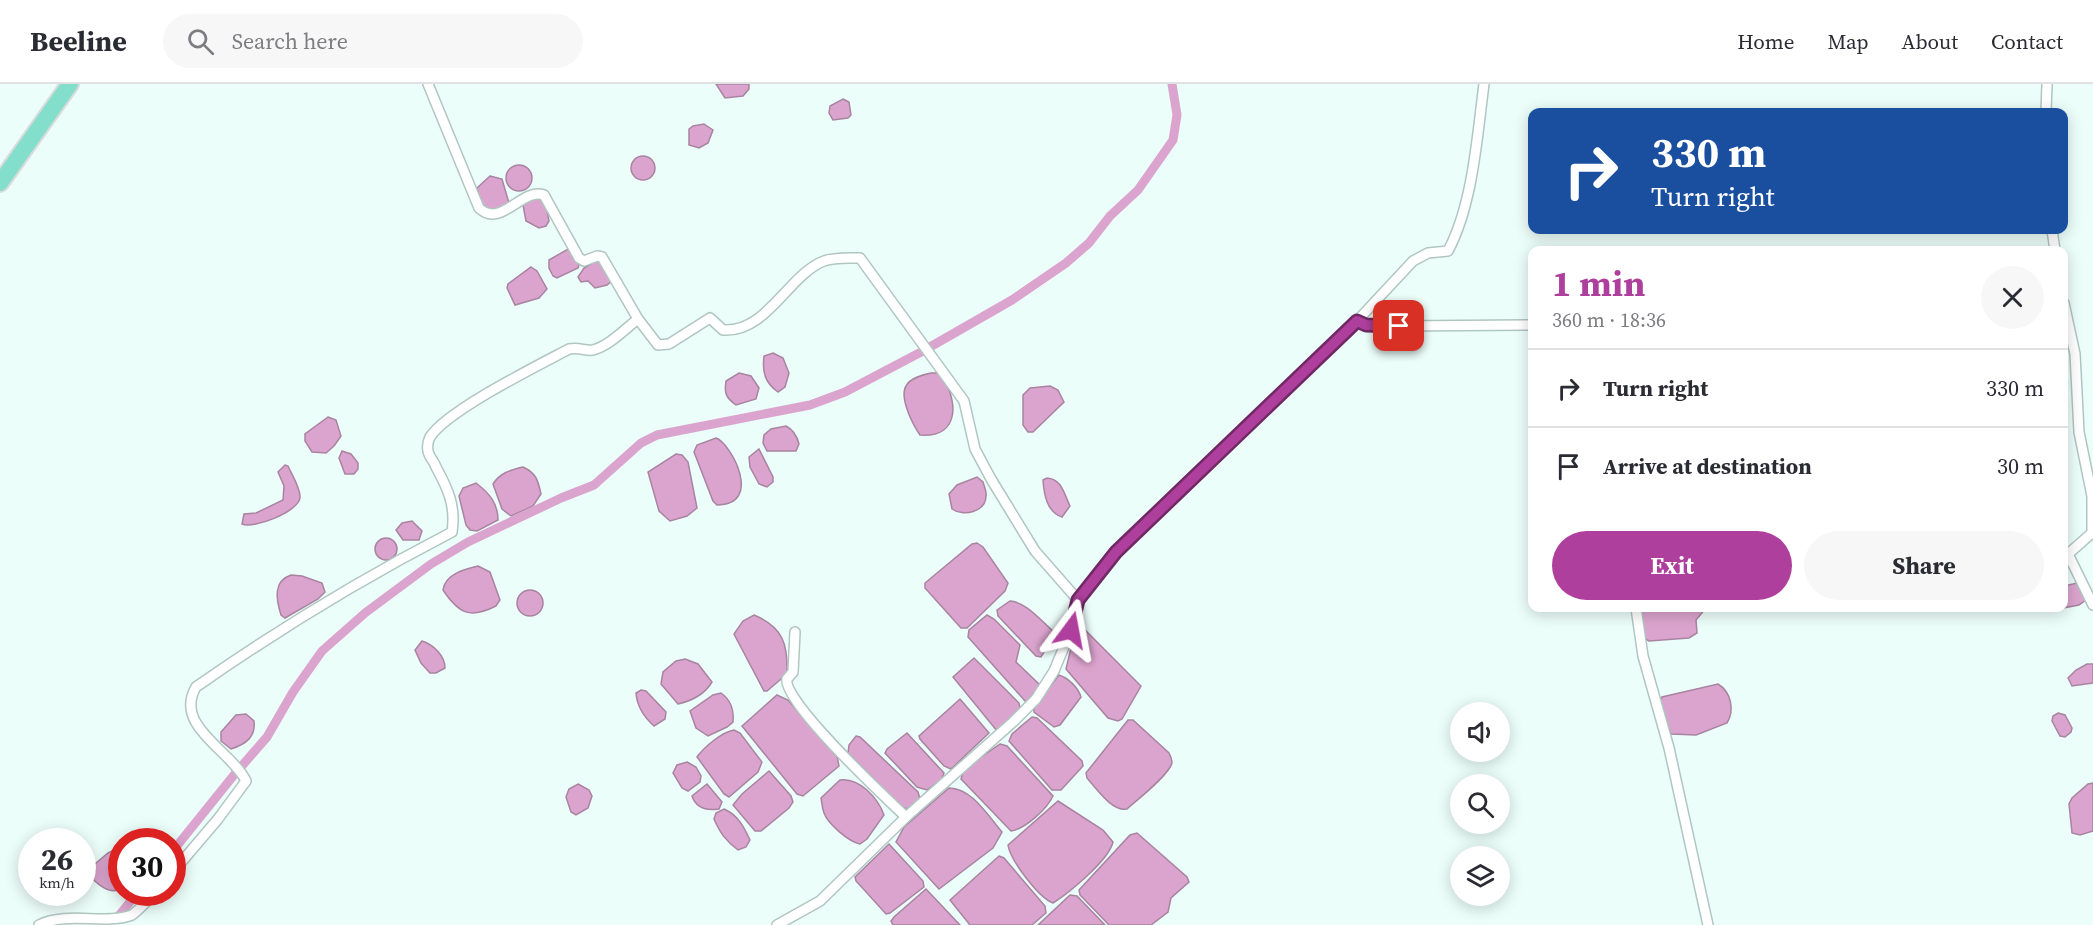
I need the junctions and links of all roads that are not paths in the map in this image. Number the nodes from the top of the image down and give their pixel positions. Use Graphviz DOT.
graph roads {
  1 [pos="70,84"];
  2 [pos="428,84"];
  3 [pos="1484,84"];
  4 [pos="2047,84"];
  5 [pos="2046,108"];
  6 [pos="0,183"];
  7 [pos="638,319"];
  8 [pos="1357,321"];
  9 [pos="2068,322"];
  10 [pos="1528,326"];
  11 [pos="2068,554"];
  12 [pos="2068,554"];
  13 [pos="1078,600"];
  14 [pos="2093,604"];
  15 [pos="1637,612"];
  16 [pos="795,632"];
  17 [pos="906,817"];
  18 [pos="186,857"];
  19 [pos="141,906"];
  20 [pos="39,925"];
  21 [pos="777,925"];
  22 [pos="1708,925"];
  1 -- 6 [label="highway"];
  2 -- 7 [label="street"];
  3 -- 8 [label="street"];
  4 -- 5 [label="street"];
  7 -- 13 [label="street"];
  7 -- 18 [label="street"];
  8 -- 10 [label="street"];
  8 -- 13 [label="street"];
  9 -- 11 [label="street"];
  12 -- 14 [label="street"];
  13 -- 17 [label="street"];
  15 -- 22 [label="street"];
  16 -- 17 [label="street"];
  17 -- 21 [label="street"];
  19 -- 20 [label="street"];
}
